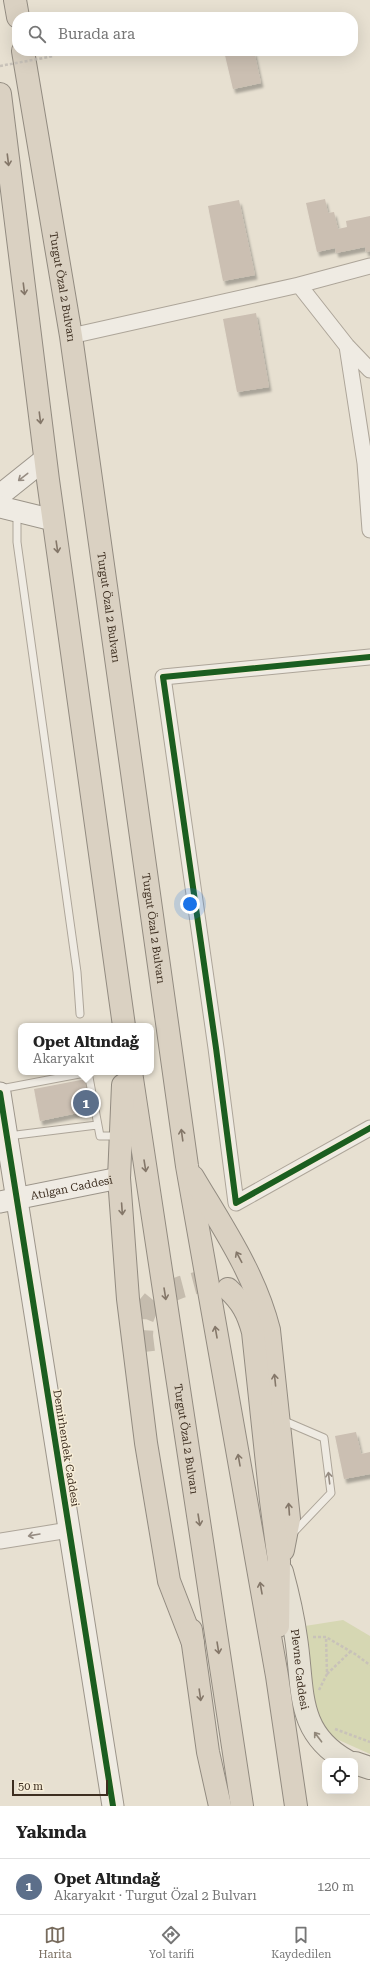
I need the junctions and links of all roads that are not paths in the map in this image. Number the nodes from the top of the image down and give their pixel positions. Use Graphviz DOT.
graph roads {
  1 [pos="15,0"];
  2 [pos="17,12"];
  3 [pos="24,56"];
  4 [pos="0,94"];
  5 [pos="370,266"];
  6 [pos="299,285"];
  7 [pos="71,336"];
  8 [pos="347,346"];
  9 [pos="370,370"];
  10 [pos="45,459"];
  11 [pos="0,495"];
  12 [pos="8,509"];
  13 [pos="53,520"];
  14 [pos="370,530"];
  15 [pos="370,657"];
  16 [pos="80,1014"];
  17 [pos="124,1023"];
  18 [pos="73,1075"];
  19 [pos="89,1075"];
  20 [pos="123,1075"];
  21 [pos="131,1075"];
  22 [pos="0,1089"];
  23 [pos="0,1093"];
  24 [pos="97,1125"];
  25 [pos="370,1128"];
  26 [pos="7,1136"];
  27 [pos="121,1136"];
  28 [pos="187,1166"];
  29 [pos="119,1178"];
  30 [pos="8,1200"];
  31 [pos="228,1289"];
  32 [pos="144,1352"];
  33 [pos="280,1419"];
  34 [pos="69,1530"];
  35 [pos="0,1541"];
  36 [pos="282,1551"];
  37 [pos="193,1643"];
  38 [pos="277,1676"];
  39 [pos="342,1758"];
  40 [pos="358,1765"];
  41 [pos="370,1768"];
  42 [pos="113,1806"];
  43 [pos="220,1806"];
  44 [pos="242,1806"];
  45 [pos="296,1806"];
  46 [pos="305,1806"];
  1 -- 2 [label="highway"];
  3 -- 7 [label="highway, Turgut Özal 2 Bulvarı"];
  4 -- 10 [label="highway, one-way"];
  5 -- 6 [label="street"];
  6 -- 7 [label="street"];
  6 -- 8 [label="street"];
  28 -- 7 [label="highway, Turgut Özal 2 Bulvarı, one-way"];
  8 -- 9 [label="street"];
  8 -- 14 [label="street"];
  10 -- 11 [label="street, one-way"];
  10 -- 13 [label="highway"];
  12 -- 13 [label="street"];
  12 -- 16 [label="lane"];
  13 -- 17 [label="highway, one-way"];
  15 -- 25 [label="street"];
  18 -- 22 [label="lane"];
  19 -- 24 [label="lane"];
  20 -- 27 [label="highway"];
  21 -- 44 [label="highway, Turgut Özal 2 Bulvarı, one-way"];
  23 -- 26 [label="street, Demirhendek Caddesi"];
  24 -- 26 [label="lane"];
  24 -- 27 [label="lane"];
  26 -- 30 [label="street, Demirhendek Caddesi"];
  27 -- 29 [label="highway"];
  33 -- 28 [label="highway, Turgut Özal 2 Bulvarı, one-way"];
  38 -- 28 [label="highway, Turgut Özal 2 Bulvarı, one-way"];
  29 -- 30 [label="street, Atılgan Caddesi"];
  29 -- 37 [label="highway, one-way"];
  30 -- 34 [label="street, Demirhendek Caddesi"];
  31 -- 36 [label="highway, Turgut Özal 2 Bulvarı"];
  32 -- 37 [label="highway"];
  36 -- 33 [label="highway, Turgut Özal 2 Bulvarı, one-way"];
  36 -- 33 [label="lane, one-way"];
  34 -- 35 [label="street, one-way"];
  34 -- 42 [label="street, Demirhendek Caddesi"];
  36 -- 38 [label="highway, Turgut Özal 2 Bulvarı"];
  39 -- 36 [label="main road, Plevne Caddesi, one-way"];
  37 -- 43 [label="highway, one-way"];
  38 -- 45 [label="highway, Turgut Özal 2 Bulvarı"];
  38 -- 46 [label="highway, Turgut Özal 2 Bulvarı"];
  40 -- 41 [label="main road"];
}
